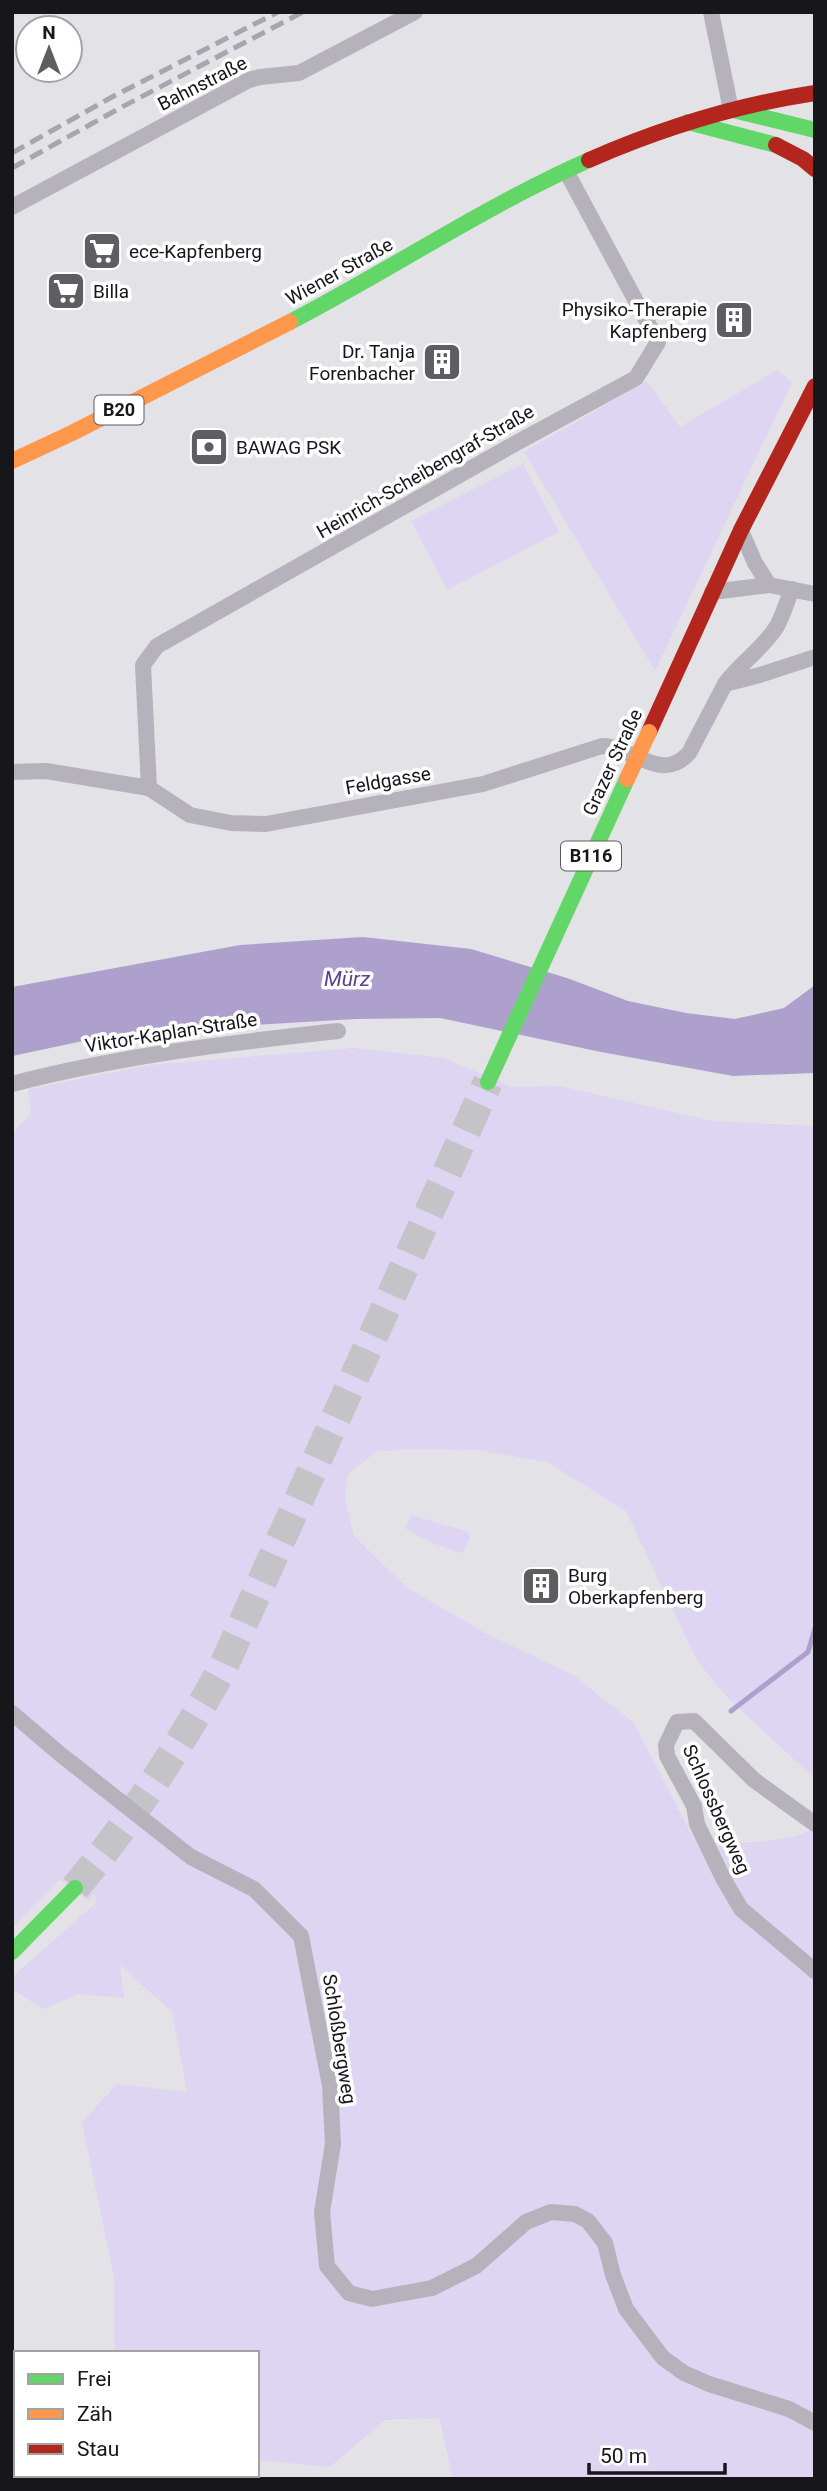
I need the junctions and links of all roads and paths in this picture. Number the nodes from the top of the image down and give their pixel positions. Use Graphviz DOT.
graph roads {
  1 [pos="415,12"];
  2 [pos="711,12"];
  3 [pos="815,93"];
  4 [pos="732,110"];
  5 [pos="686,121"];
  6 [pos="815,130"];
  7 [pos="815,169"];
  8 [pos="566,171"];
  9 [pos="12,207"];
  10 [pos="815,386"];
  11 [pos="12,461"];
  12 [pos="741,530"];
  13 [pos="769,585"];
  14 [pos="792,590"];
  15 [pos="712,592"];
  16 [pos="815,594"];
  17 [pos="815,657"];
  18 [pos="725,684"];
  19 [pos="12,772"];
  20 [pos="149,788"];
  21 [pos="338,1031"];
  22 [pos="488,1082"];
  23 [pos="12,1084"];
  24 [pos="12,1713"];
  25 [pos="815,1824"];
  26 [pos="75,1888"];
  27 [pos="12,1952"];
  28 [pos="815,1970"];
  29 [pos="815,2423"];
  1 -- 9 [label="street, Bahnstraße"];
  2 -- 4 [label="street"];
  3 -- 4 [label="main road, B20"];
  4 -- 5 [label="main road, B20"];
  4 -- 6 [label="main road, B20"];
  5 -- 7 [label="main road"];
  5 -- 8 [label="main road, Wiener Straße / B20"];
  8 -- 11 [label="main road, Wiener Straße / B20"];
  8 -- 20 [label="street, Heinrich-Scheibengraf-Straße"];
  10 -- 12 [label="main road, B116"];
  12 -- 13 [label="street"];
  12 -- 15 [label="main road, B116"];
  13 -- 14 [label="street"];
  13 -- 15 [label="street"];
  14 -- 16 [label="street"];
  14 -- 18 [label="street, Feldgasse"];
  15 -- 22 [label="main road, Grazer Straße / B116, bridge"];
  17 -- 18 [label="street"];
  18 -- 20 [label="street, Feldgasse"];
  19 -- 20 [label="street, Feldgasse"];
  21 -- 23 [label="street, Viktor-Kaplan-Straße"];
  24 -- 29 [label="street, Schloßbergweg"];
  25 -- 28 [label="street, Schlossbergweg"];
  26 -- 27 [label="main road"];
}
